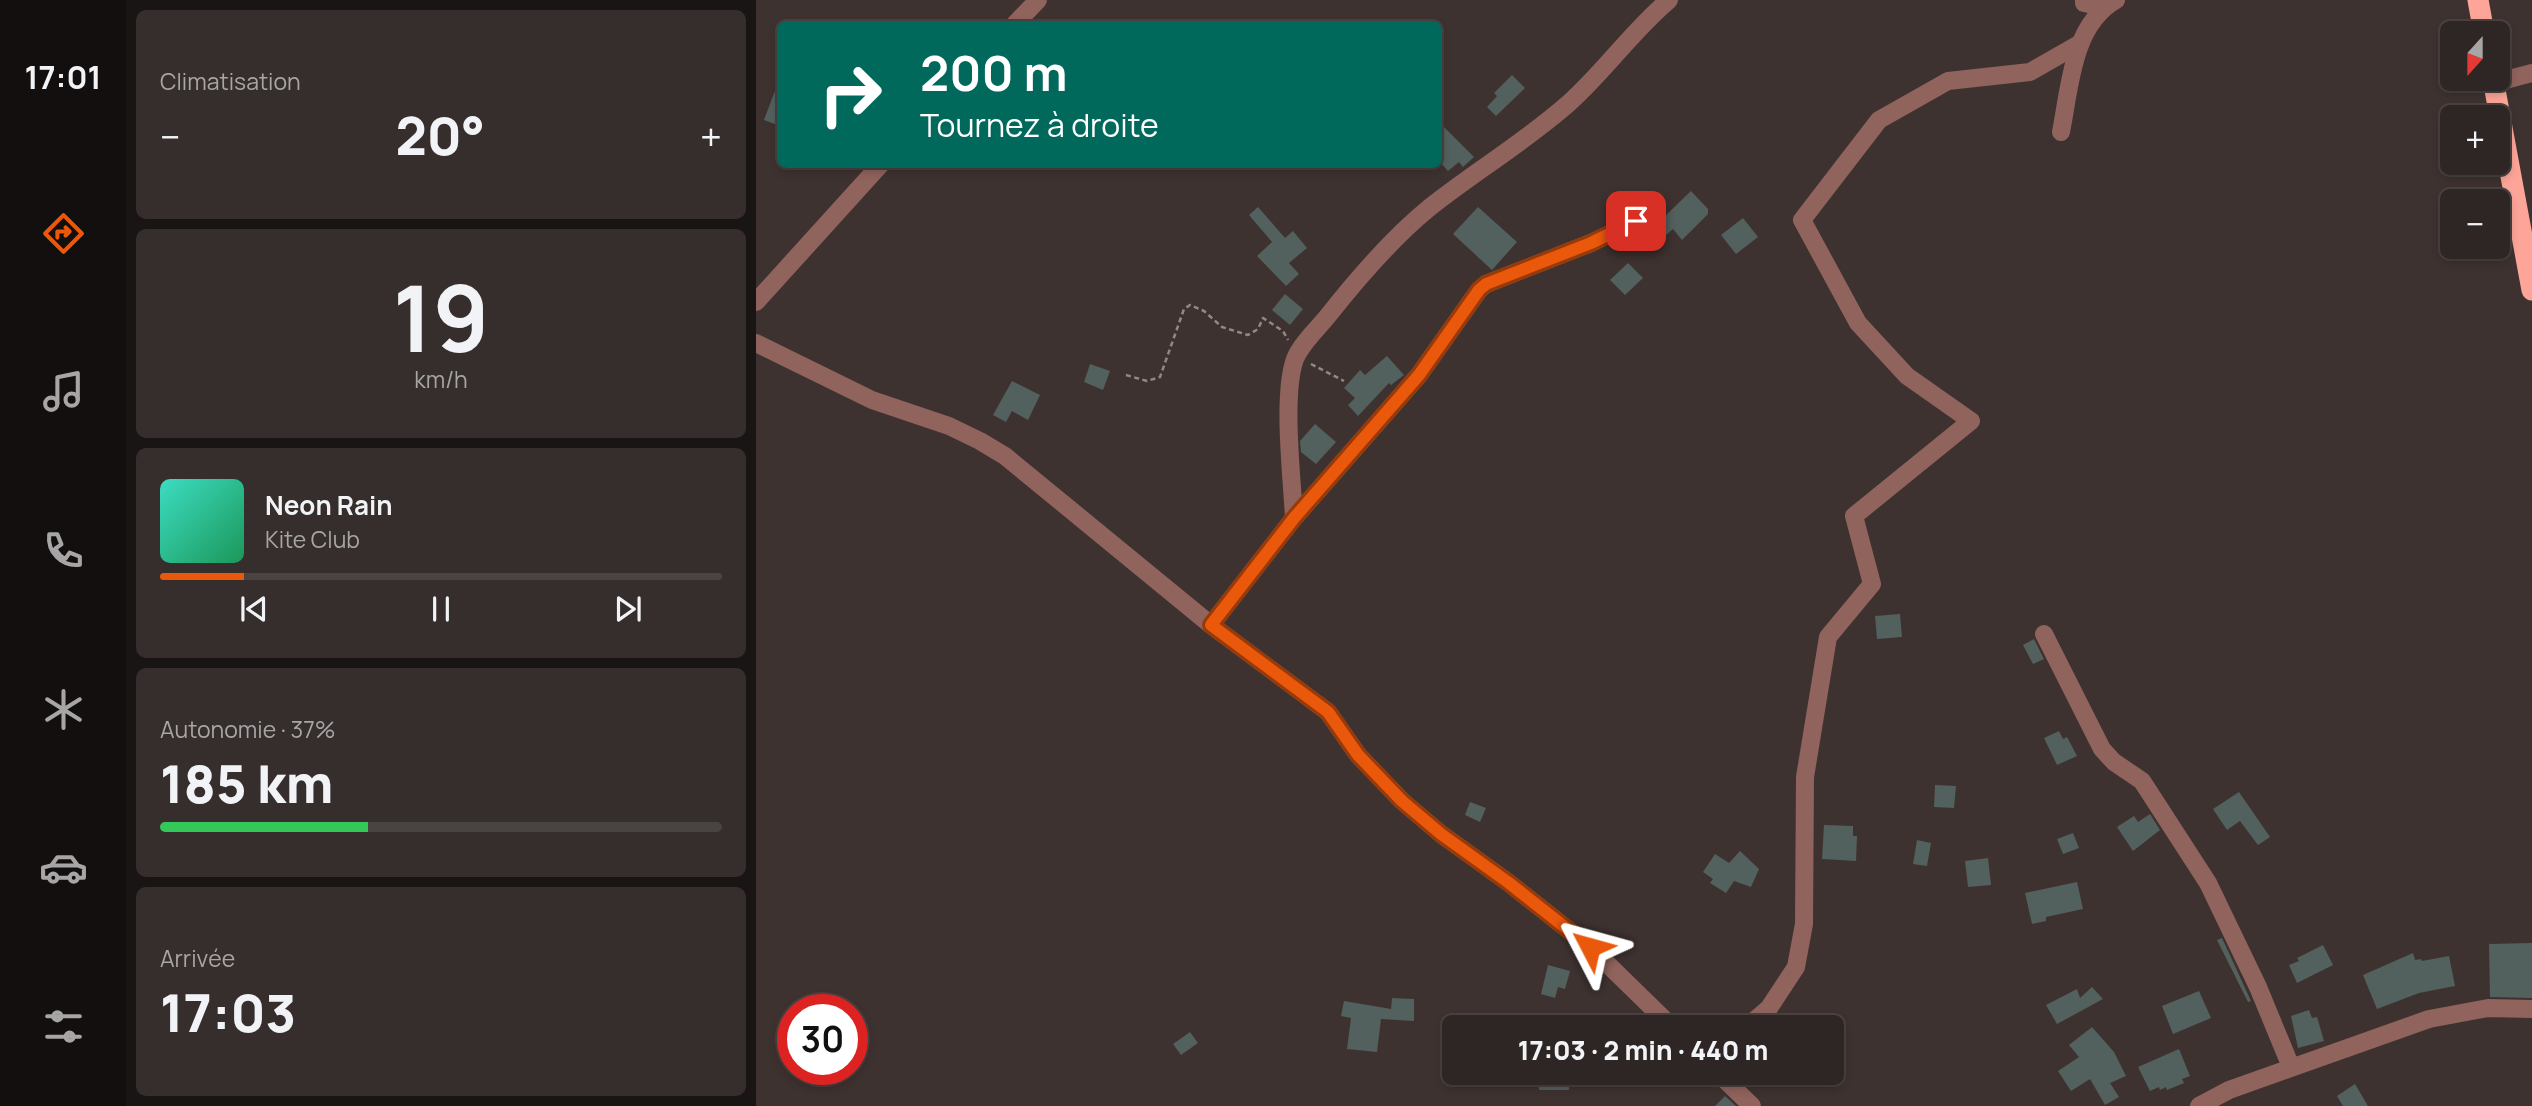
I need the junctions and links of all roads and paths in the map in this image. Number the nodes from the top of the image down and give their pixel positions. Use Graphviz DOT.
graph roads {
  1 [pos="1038,0"];
  2 [pos="1669,0"];
  3 [pos="2084,0"];
  4 [pos="2478,0"];
  5 [pos="2110,4"];
  6 [pos="1019,21"];
  7 [pos="2482,21"];
  8 [pos="2079,44"];
  9 [pos="2532,73"];
  10 [pos="2510,78"];
  11 [pos="2495,91"];
  12 [pos="2061,132"];
  13 [pos="877,168"];
  14 [pos="1636,221"];
  15 [pos="2532,290"];
  16 [pos="756,302"];
  17 [pos="756,343"];
  18 [pos="1296,356"];
  19 [pos="1126,375"];
  20 [pos="1344,381"];
  21 [pos="1294,518"];
  22 [pos="1211,625"];
  23 [pos="2044,634"];
  24 [pos="2532,1009"];
  25 [pos="1660,1015"];
  26 [pos="1761,1015"];
  27 [pos="2291,1067"];
  28 [pos="1730,1085"];
  29 [pos="1752,1106"];
  30 [pos="2199,1106"];
  1 -- 6 [label="street"];
  2 -- 18 [label="street"];
  3 -- 5 [label="street"];
  4 -- 7 [label="highway"];
  5 -- 8 [label="street"];
  8 -- 12 [label="street"];
  8 -- 26 [label="street"];
  9 -- 10 [label="street"];
  11 -- 15 [label="highway"];
  13 -- 16 [label="street"];
  14 -- 21 [label="street"];
  17 -- 22 [label="street"];
  18 -- 19 [label="path"];
  18 -- 20 [label="path"];
  18 -- 21 [label="street"];
  21 -- 22 [label="street"];
  22 -- 25 [label="street"];
  23 -- 27 [label="street"];
  24 -- 27 [label="street"];
  27 -- 30 [label="street"];
  28 -- 29 [label="street"];
}
